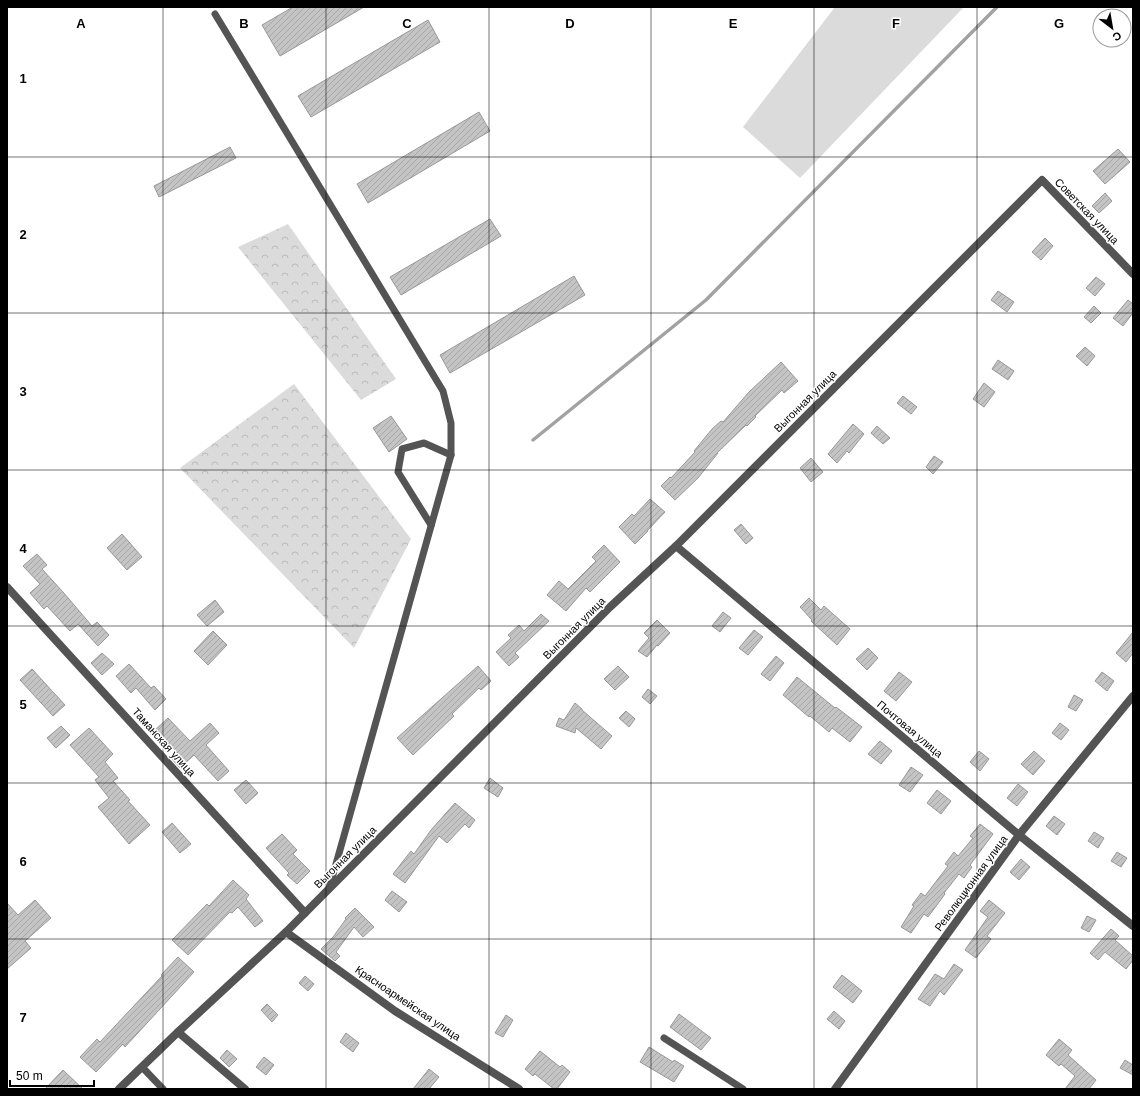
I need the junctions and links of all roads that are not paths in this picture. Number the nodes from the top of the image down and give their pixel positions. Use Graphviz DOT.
graph roads {
  1 [pos="215,14"];
  2 [pos="1042,180"];
  3 [pos="1133,274"];
  4 [pos="451,455"];
  5 [pos="431,525"];
  6 [pos="676,546"];
  7 [pos="7,587"];
  8 [pos="1133,696"];
  9 [pos="1019,835"];
  10 [pos="329,889"];
  11 [pos="305,913"];
  12 [pos="1133,926"];
  13 [pos="286,932"];
  14 [pos="178,1032"];
  15 [pos="664,1038"];
  16 [pos="142,1067"];
  17 [pos="120,1089"];
  18 [pos="163,1089"];
  19 [pos="245,1089"];
  20 [pos="519,1089"];
  21 [pos="743,1089"];
  22 [pos="835,1089"];
  1 -- 4 [label="lane"];
  2 -- 3 [label="street, Советская улица"];
  2 -- 6 [label="street, Выгонная улица"];
  4 -- 5 [label="lane"];
  4 -- 5 [label="lane"];
  5 -- 10 [label="lane"];
  6 -- 9 [label="street, Почтовая улица"];
  6 -- 10 [label="street, Выгонная улица"];
  7 -- 11 [label="street, Таманская улица"];
  8 -- 9 [label="street, Революционная улица"];
  9 -- 12 [label="street, Почтовая улица"];
  9 -- 22 [label="street, Революционная улица"];
  10 -- 11 [label="street, Выгонная улица"];
  11 -- 13 [label="street, Выгонная улица"];
  13 -- 14 [label="street, Выгонная улица"];
  13 -- 20 [label="street, Красноармейская улица"];
  14 -- 16 [label="street, Выгонная улица"];
  14 -- 19 [label="street"];
  15 -- 21 [label="lane"];
  16 -- 17 [label="street, Выгонная улица"];
  16 -- 18 [label="lane"];
}
